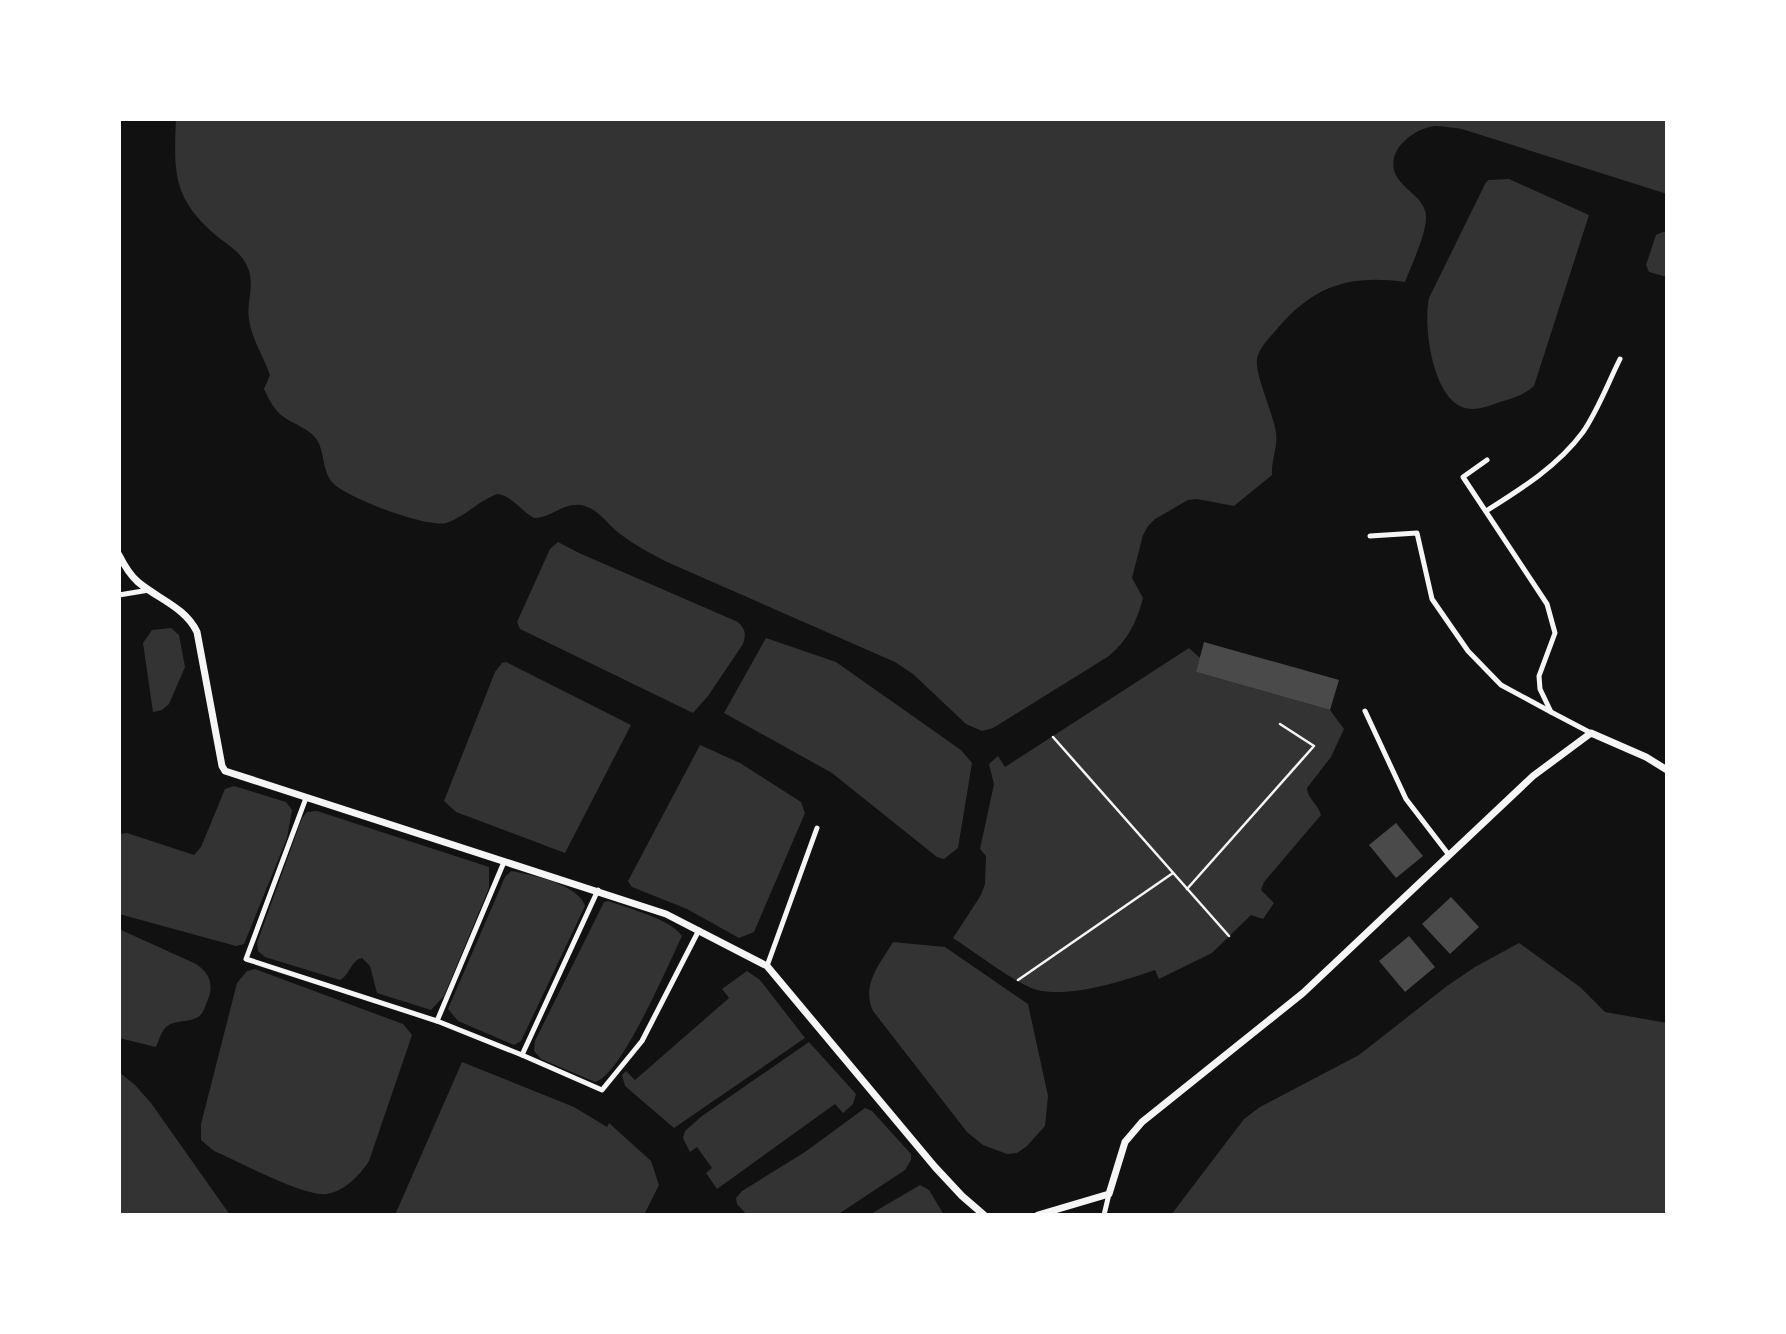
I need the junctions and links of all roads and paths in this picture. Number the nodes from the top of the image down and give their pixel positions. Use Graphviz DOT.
graph roads {
  1 [pos="1620,359"];
  2 [pos="1487,460"];
  3 [pos="1486,511"];
  4 [pos="1370,536"];
  5 [pos="119,555"];
  6 [pos="121,563"];
  7 [pos="149,590"];
  8 [pos="119,595"];
  9 [pos="1366,711"];
  10 [pos="1551,712"];
  11 [pos="1280,724"];
  12 [pos="1591,733"];
  13 [pos="1053,737"];
  14 [pos="1667,770"];
  15 [pos="306,798"];
  16 [pos="817,828"];
  17 [pos="1449,855"];
  18 [pos="504,862"];
  19 [pos="1173,873"];
  20 [pos="1187,889"];
  21 [pos="598,890"];
  22 [pos="699,930"];
  23 [pos="1229,936"];
  24 [pos="767,966"];
  25 [pos="1018,980"];
  26 [pos="438,1021"];
  27 [pos="522,1055"];
  28 [pos="1110,1194"];
  29 [pos="984,1215"];
  30 [pos="1038,1215"];
  31 [pos="1104,1215"];
  1 -- 3 [label="lane"];
  2 -- 3 [label="lane"];
  3 -- 10 [label="lane"];
  4 -- 10 [label="lane"];
  5 -- 6 [label="street"];
  6 -- 7 [label="street"];
  7 -- 8 [label="lane"];
  7 -- 15 [label="street"];
  9 -- 17 [label="lane"];
  10 -- 12 [label="lane"];
  11 -- 20 [label="path"];
  12 -- 14 [label="street"];
  12 -- 17 [label="street"];
  13 -- 19 [label="path"];
  15 -- 18 [label="street"];
  15 -- 26 [label="lane"];
  16 -- 24 [label="lane"];
  17 -- 28 [label="street"];
  18 -- 21 [label="street"];
  18 -- 26 [label="lane"];
  19 -- 20 [label="path"];
  19 -- 25 [label="path"];
  20 -- 23 [label="path"];
  21 -- 22 [label="street"];
  21 -- 27 [label="lane"];
  22 -- 24 [label="street"];
  22 -- 27 [label="lane"];
  24 -- 29 [label="street"];
  26 -- 27 [label="lane"];
  28 -- 30 [label="street"];
  28 -- 31 [label="lane"];
}
